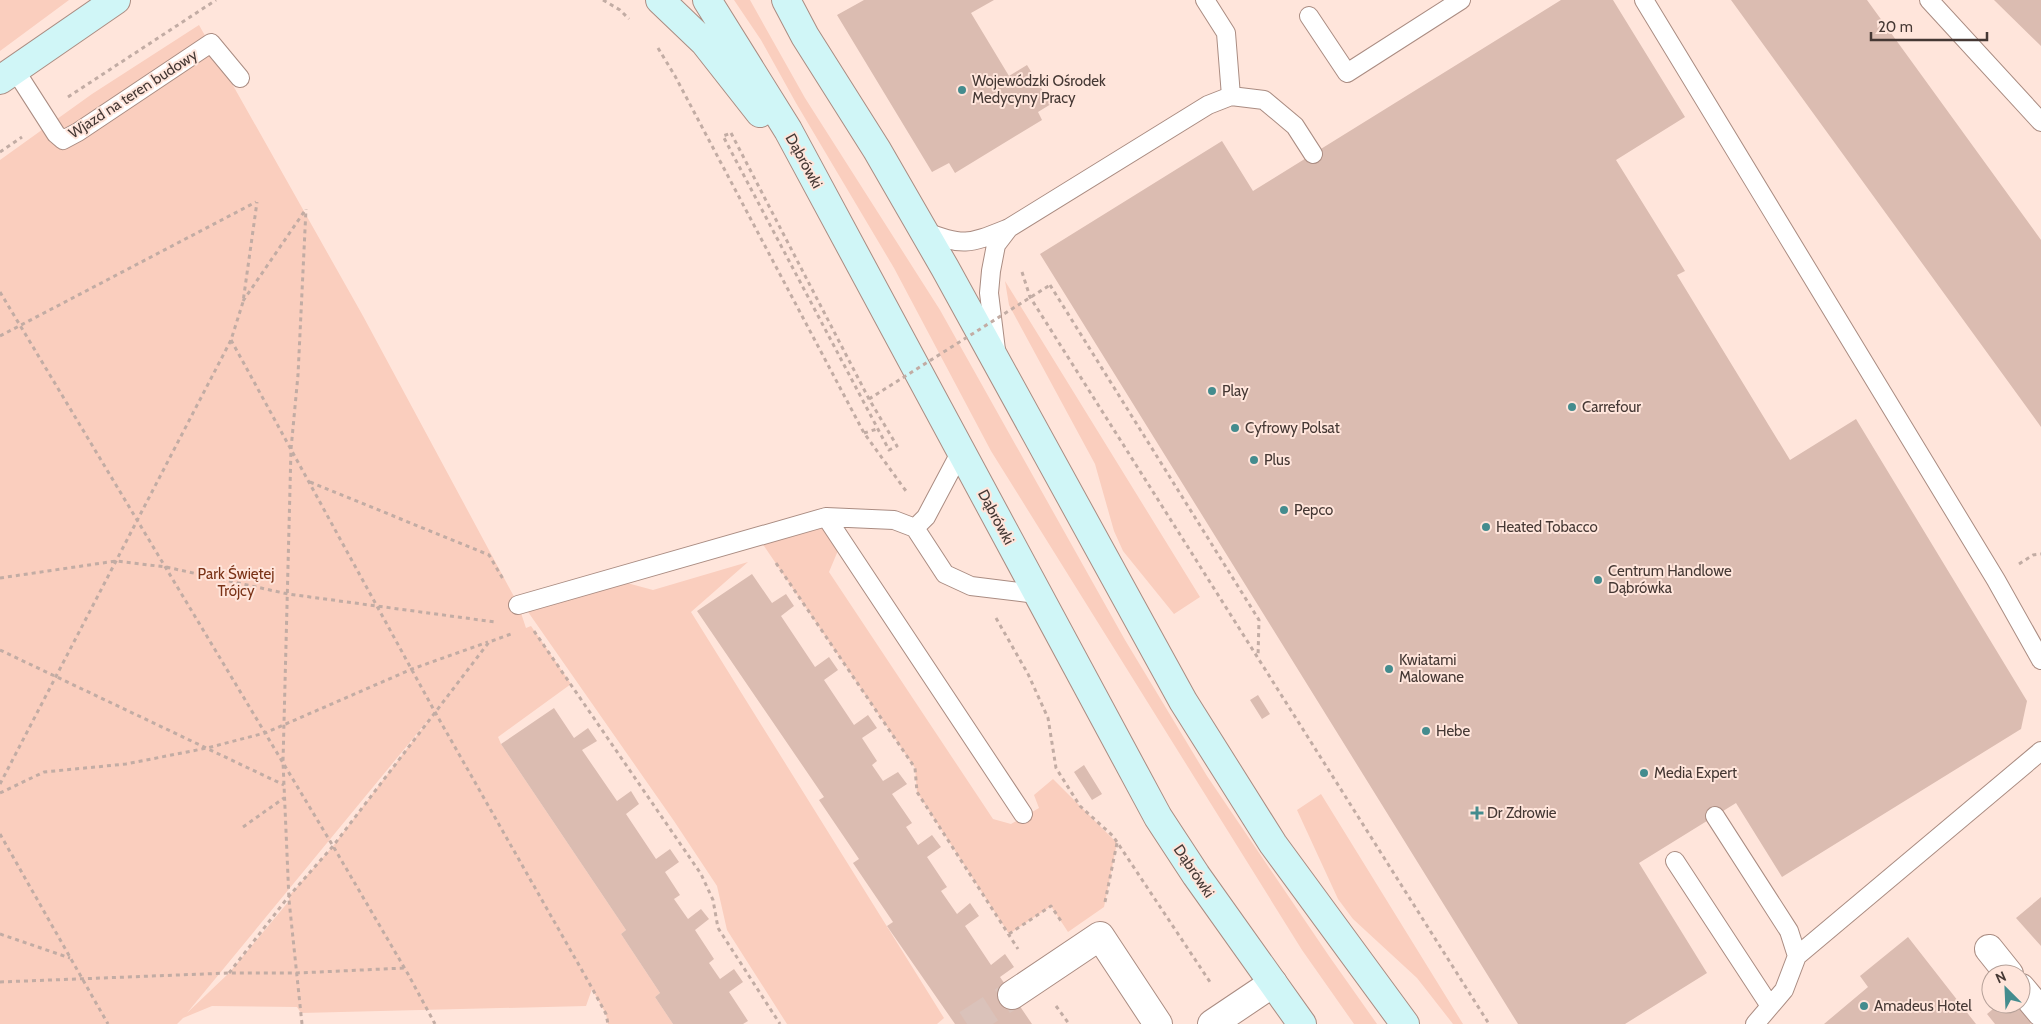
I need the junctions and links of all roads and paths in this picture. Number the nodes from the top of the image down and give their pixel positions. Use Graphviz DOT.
graph roads {
  1 [pos="116,0"];
  2 [pos="216,0"];
  3 [pos="660,0"];
  4 [pos="707,0"];
  5 [pos="786,0"];
  6 [pos="1205,0"];
  7 [pos="1461,0"];
  8 [pos="1644,0"];
  9 [pos="1930,0"];
  10 [pos="1309,16"];
  11 [pos="8,75"];
  12 [pos="240,78"];
  13 [pos="1231,96"];
  14 [pos="60,102"];
  15 [pos="2041,122"];
  16 [pos="788,130"];
  17 [pos="1313,154"];
  18 [pos="1009,228"];
  19 [pos="924,231"];
  20 [pos="0,292"];
  21 [pos="243,302"];
  22 [pos="21,324"];
  23 [pos="0,336"];
  24 [pos="231,340"];
  25 [pos="998,365"];
  26 [pos="868,399"];
  27 [pos="877,429"];
  28 [pos="864,434"];
  29 [pos="291,449"];
  30 [pos="961,450"];
  31 [pos="309,482"];
  32 [pos="826,517"];
  33 [pos="137,520"];
  34 [pos="915,528"];
  35 [pos="758,537"];
  36 [pos="116,561"];
  37 [pos="166,567"];
  38 [pos="0,578"];
  39 [pos="288,594"];
  40 [pos="1036,594"];
  41 [pos="518,604"];
  42 [pos="378,607"];
  43 [pos="501,623"];
  44 [pos="531,626"];
  45 [pos="489,642"];
  46 [pos="0,650"];
  47 [pos="1258,659"];
  48 [pos="2041,660"];
  49 [pos="412,669"];
  50 [pos="56,676"];
  51 [pos="435,712"];
  52 [pos="284,725"];
  53 [pos="265,732"];
  54 [pos="207,748"];
  55 [pos="2041,751"];
  56 [pos="283,762"];
  57 [pos="0,784"];
  58 [pos="284,786"];
  59 [pos="0,792"];
  60 [pos="285,798"];
  61 [pos="1023,814"];
  62 [pos="1715,816"];
  63 [pos="243,827"];
  64 [pos="0,834"];
  65 [pos="1117,843"];
  66 [pos="333,846"];
  67 [pos="1675,861"];
  68 [pos="289,896"];
  69 [pos="1104,907"];
  70 [pos="0,934"];
  71 [pos="1989,948"];
  72 [pos="1797,956"];
  73 [pos="71,958"];
  74 [pos="2002,964"];
  75 [pos="405,968"];
  76 [pos="229,973"];
  77 [pos="297,973"];
  78 [pos="82,978"];
  79 [pos="1037,978"];
  80 [pos="0,982"];
  81 [pos="1272,983"];
  82 [pos="1012,995"];
  83 [pos="2031,1000"];
  84 [pos="1770,1006"];
  85 [pos="2041,1012"];
  86 [pos="108,1024"];
  87 [pos="302,1024"];
  88 [pos="435,1024"];
  89 [pos="608,1024"];
  90 [pos="780,1024"];
  91 [pos="1158,1024"];
  92 [pos="1212,1024"];
  93 [pos="1302,1024"];
  94 [pos="1404,1024"];
  95 [pos="1489,1024"];
  96 [pos="1755,1024"];
  1 -- 11 [label="main road"];
  2 -- 14 [label="path"];
  3 -- 16 [label="main road"];
  4 -- 16 [label="main road, Dąbrówki"];
  5 -- 19 [label="main road"];
  6 -- 13 [label="lane"];
  7 -- 10 [label="lane"];
  8 -- 48 [label="lane"];
  9 -- 15 [label="lane"];
  11 -- 12 [label="lane, Wjazd na teren budowy"];
  13 -- 17 [label="lane"];
  13 -- 18 [label="lane"];
  16 -- 30 [label="main road, Dąbrówki"];
  18 -- 19 [label="lane"];
  18 -- 25 [label="lane"];
  18 -- 47 [label="path"];
  19 -- 25 [label="main road"];
  20 -- 22 [label="path"];
  21 -- 22 [label="path"];
  21 -- 24 [label="path"];
  21 -- 29 [label="path"];
  22 -- 23 [label="path"];
  22 -- 33 [label="path"];
  24 -- 29 [label="path"];
  24 -- 33 [label="path"];
  25 -- 94 [label="main road"];
  26 -- 27 [label="path"];
  26 -- 27 [label="path"];
  26 -- 47 [label="path, bridge"];
  27 -- 28 [label="path"];
  29 -- 31 [label="path"];
  29 -- 39 [label="path"];
  30 -- 34 [label="lane"];
  30 -- 40 [label="main road, Dąbrówki"];
  31 -- 41 [label="path"];
  31 -- 42 [label="path"];
  32 -- 34 [label="lane"];
  32 -- 35 [label="lane"];
  32 -- 61 [label="lane"];
  33 -- 36 [label="path"];
  33 -- 37 [label="path"];
  34 -- 40 [label="lane"];
  35 -- 41 [label="lane"];
  35 -- 79 [label="path"];
  36 -- 37 [label="path"];
  36 -- 38 [label="path"];
  36 -- 50 [label="path"];
  37 -- 39 [label="path"];
  37 -- 53 [label="path"];
  39 -- 42 [label="path"];
  39 -- 52 [label="path"];
  40 -- 81 [label="main road, Dąbrówki"];
  41 -- 44 [label="path"];
  42 -- 43 [label="path"];
  42 -- 49 [label="path"];
  44 -- 45 [label="path"];
  44 -- 90 [label="path"];
  45 -- 49 [label="path"];
  45 -- 51 [label="path"];
  46 -- 50 [label="path"];
  47 -- 95 [label="path"];
  49 -- 51 [label="path"];
  49 -- 52 [label="path"];
  50 -- 54 [label="path"];
  50 -- 57 [label="path"];
  51 -- 66 [label="path"];
  51 -- 89 [label="path"];
  52 -- 53 [label="path"];
  52 -- 56 [label="path"];
  53 -- 54 [label="path"];
  53 -- 56 [label="path"];
  54 -- 58 [label="path"];
  54 -- 59 [label="path"];
  55 -- 72 [label="lane"];
  56 -- 58 [label="path"];
  56 -- 66 [label="path"];
  58 -- 60 [label="path"];
  60 -- 63 [label="path"];
  60 -- 68 [label="path"];
  62 -- 72 [label="lane"];
  64 -- 73 [label="path"];
  65 -- 69 [label="path"];
  66 -- 68 [label="path"];
  66 -- 75 [label="path"];
  67 -- 84 [label="lane"];
  68 -- 76 [label="path"];
  68 -- 77 [label="path"];
  70 -- 73 [label="path"];
  71 -- 74 [label="street"];
  72 -- 84 [label="lane"];
  73 -- 78 [label="path"];
  75 -- 77 [label="path"];
  75 -- 88 [label="path"];
  76 -- 77 [label="path"];
  76 -- 78 [label="path"];
  77 -- 87 [label="path"];
  78 -- 80 [label="path"];
  78 -- 86 [label="path"];
  79 -- 82 [label="street"];
  79 -- 91 [label="street"];
  81 -- 92 [label="street"];
  81 -- 93 [label="main road, Dąbrówki"];
  83 -- 85 [label="street"];
  84 -- 96 [label="lane"];
}
